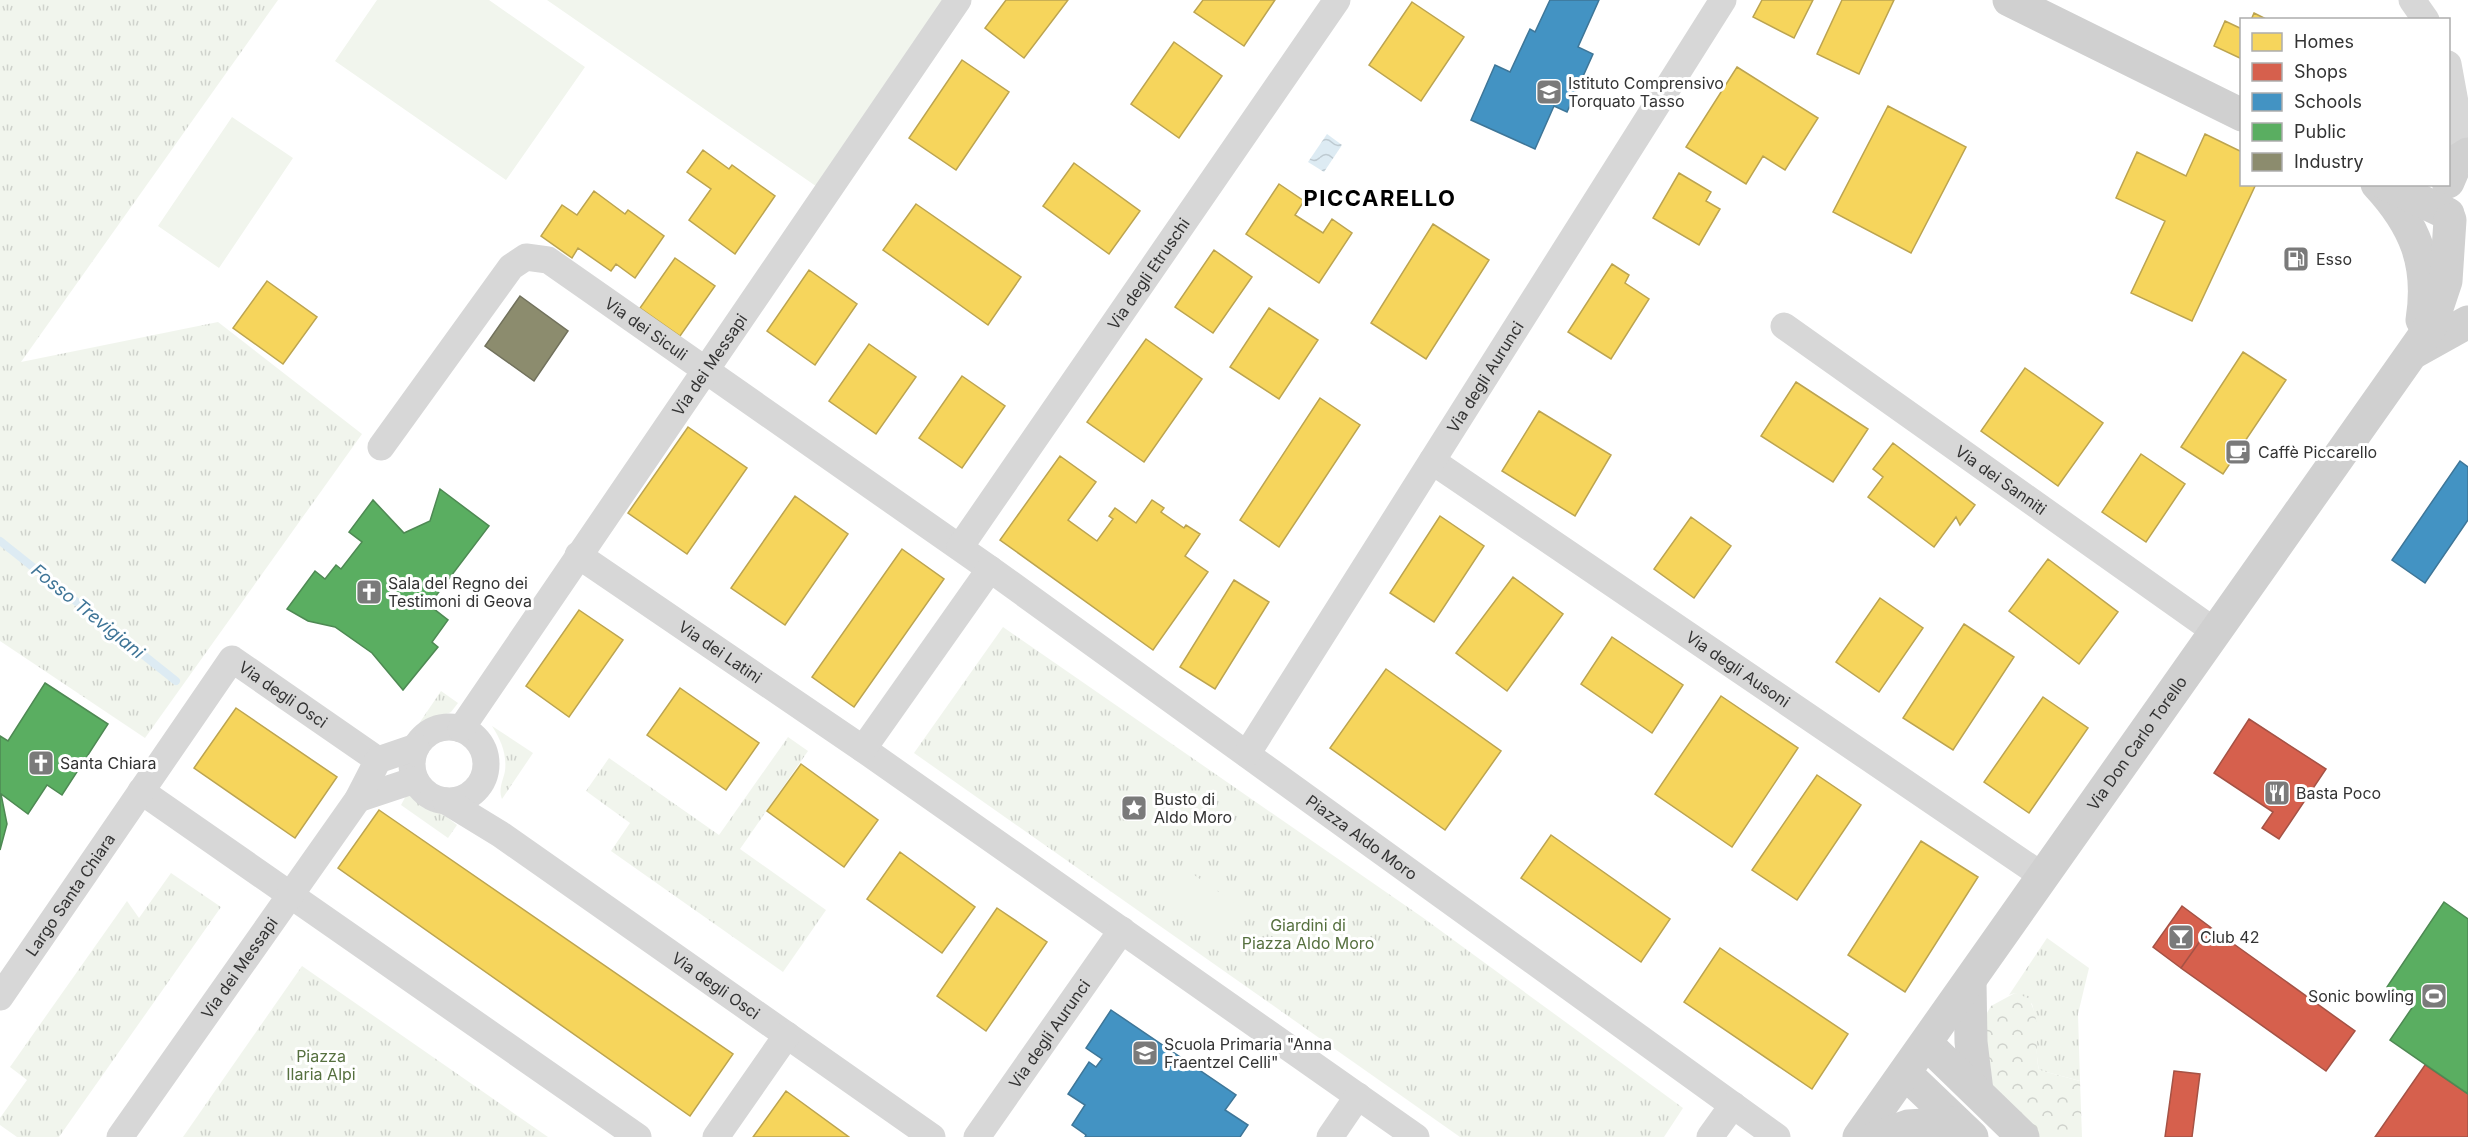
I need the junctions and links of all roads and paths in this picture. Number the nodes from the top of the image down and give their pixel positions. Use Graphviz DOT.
graph roads {
  1 [pos="958,0"];
  2 [pos="1337,0"];
  3 [pos="1723,0"];
  4 [pos="2009,0"];
  5 [pos="2412,0"];
  6 [pos="2425,18"];
  7 [pos="2450,53"];
  8 [pos="2450,74"];
  9 [pos="2468,74"];
  10 [pos="2240,115"];
  11 [pos="2379,186"];
  12 [pos="2409,186"];
  13 [pos="2454,190"];
  14 [pos="2468,295"];
  15 [pos="2468,322"];
  16 [pos="1784,326"];
  17 [pos="2415,351"];
  18 [pos="706,372"];
  19 [pos="381,447"];
  20 [pos="1432,461"];
  21 [pos="960,548"];
  22 [pos="578,555"];
  23 [pos="990,569"];
  24 [pos="2217,633"];
  25 [pos="461,729"];
  26 [pos="416,747"];
  27 [pos="863,749"];
  28 [pos="1247,754"];
  29 [pos="378,760"];
  30 [pos="415,780"];
  31 [pos="477,789"];
  32 [pos="141,790"];
  33 [pos="357,799"];
  34 [pos="446,801"];
  35 [pos="500,834"];
  36 [pos="2044,878"];
  37 [pos="290,895"];
  38 [pos="1122,930"];
  39 [pos="1970,982"];
  40 [pos="0,997"];
  41 [pos="787,1035"];
  42 [pos="1926,1043"];
  43 [pos="1905,1073"];
  44 [pos="1977,1091"];
  45 [pos="1358,1096"];
  46 [pos="1733,1105"];
  47 [pos="1964,1130"];
  48 [pos="120,1137"];
  49 [pos="638,1137"];
  50 [pos="716,1137"];
  51 [pos="932,1137"];
  52 [pos="977,1137"];
  53 [pos="1330,1137"];
  54 [pos="1416,1137"];
  55 [pos="1710,1137"];
  56 [pos="1777,1137"];
  57 [pos="1859,1137"];
  58 [pos="1877,1137"];
  59 [pos="2023,1137"];
  1 -- 18 [label="street, Via dei Messapi"];
  2 -- 21 [label="street, Via degli Etruschi"];
  3 -- 20 [label="street, Via degli Aurunci"];
  4 -- 10 [label="main road"];
  5 -- 6 [label="street"];
  7 -- 9 [label="street"];
  8 -- 13 [label="street"];
  11 -- 17 [label="main road"];
  12 -- 13 [label="main road"];
  13 -- 17 [label="main road, Via Don Carlo Torello"];
  14 -- 17 [label="main road, Via Don Carlo Torello"];
  15 -- 17 [label="main road"];
  16 -- 24 [label="street, Via dei Sanniti"];
  17 -- 24 [label="main road, Via Don Carlo Torello"];
  18 -- 19 [label="street, Via dei Siculi"];
  18 -- 21 [label="street, Via dei Siculi"];
  18 -- 22 [label="street, Via dei Messapi"];
  20 -- 28 [label="street, Via degli Aurunci"];
  20 -- 36 [label="street, Via degli Ausoni"];
  21 -- 23 [label="street, Piazza Aldo Moro"];
  22 -- 25 [label="street, Via dei Messapi"];
  22 -- 27 [label="street, Via dei Latini"];
  23 -- 27 [label="street"];
  23 -- 28 [label="street, Piazza Aldo Moro"];
  24 -- 36 [label="main road, Via Don Carlo Torello"];
  25 -- 26 [label="street"];
  25 -- 31 [label="street"];
  26 -- 29 [label="street"];
  26 -- 30 [label="street"];
  27 -- 38 [label="street"];
  28 -- 46 [label="street, Piazza Aldo Moro"];
  29 -- 32 [label="street, Via degli Osci"];
  29 -- 33 [label="street, Via dei Messapi"];
  30 -- 33 [label="street"];
  30 -- 34 [label="street"];
  31 -- 34 [label="street"];
  31 -- 35 [label="street, Via degli Osci"];
  32 -- 37 [label="street"];
  32 -- 40 [label="street, Largo Santa Chiara"];
  33 -- 37 [label="street, Via dei Messapi"];
  34 -- 35 [label="street, Via degli Osci"];
  35 -- 41 [label="street, Via degli Osci"];
  36 -- 39 [label="main road, Via Don Carlo Torello"];
  37 -- 48 [label="street, Via dei Messapi"];
  37 -- 49 [label="street"];
  38 -- 45 [label="street"];
  38 -- 52 [label="street, Via degli Aurunci"];
  39 -- 42 [label="main road, Via Don Carlo Torello"];
  39 -- 44 [label="main road"];
  41 -- 50 [label="street"];
  41 -- 51 [label="street, Via degli Osci"];
  42 -- 43 [label="main road, Via Don Carlo Torello"];
  42 -- 44 [label="main road"];
  43 -- 47 [label="main road"];
  43 -- 57 [label="main road, Via Don Carlo Torello"];
  44 -- 59 [label="main road"];
  45 -- 53 [label="street"];
  45 -- 54 [label="street"];
  46 -- 55 [label="street"];
  46 -- 56 [label="street, Piazza Aldo Moro"];
  47 -- 58 [label="main road"];
}
